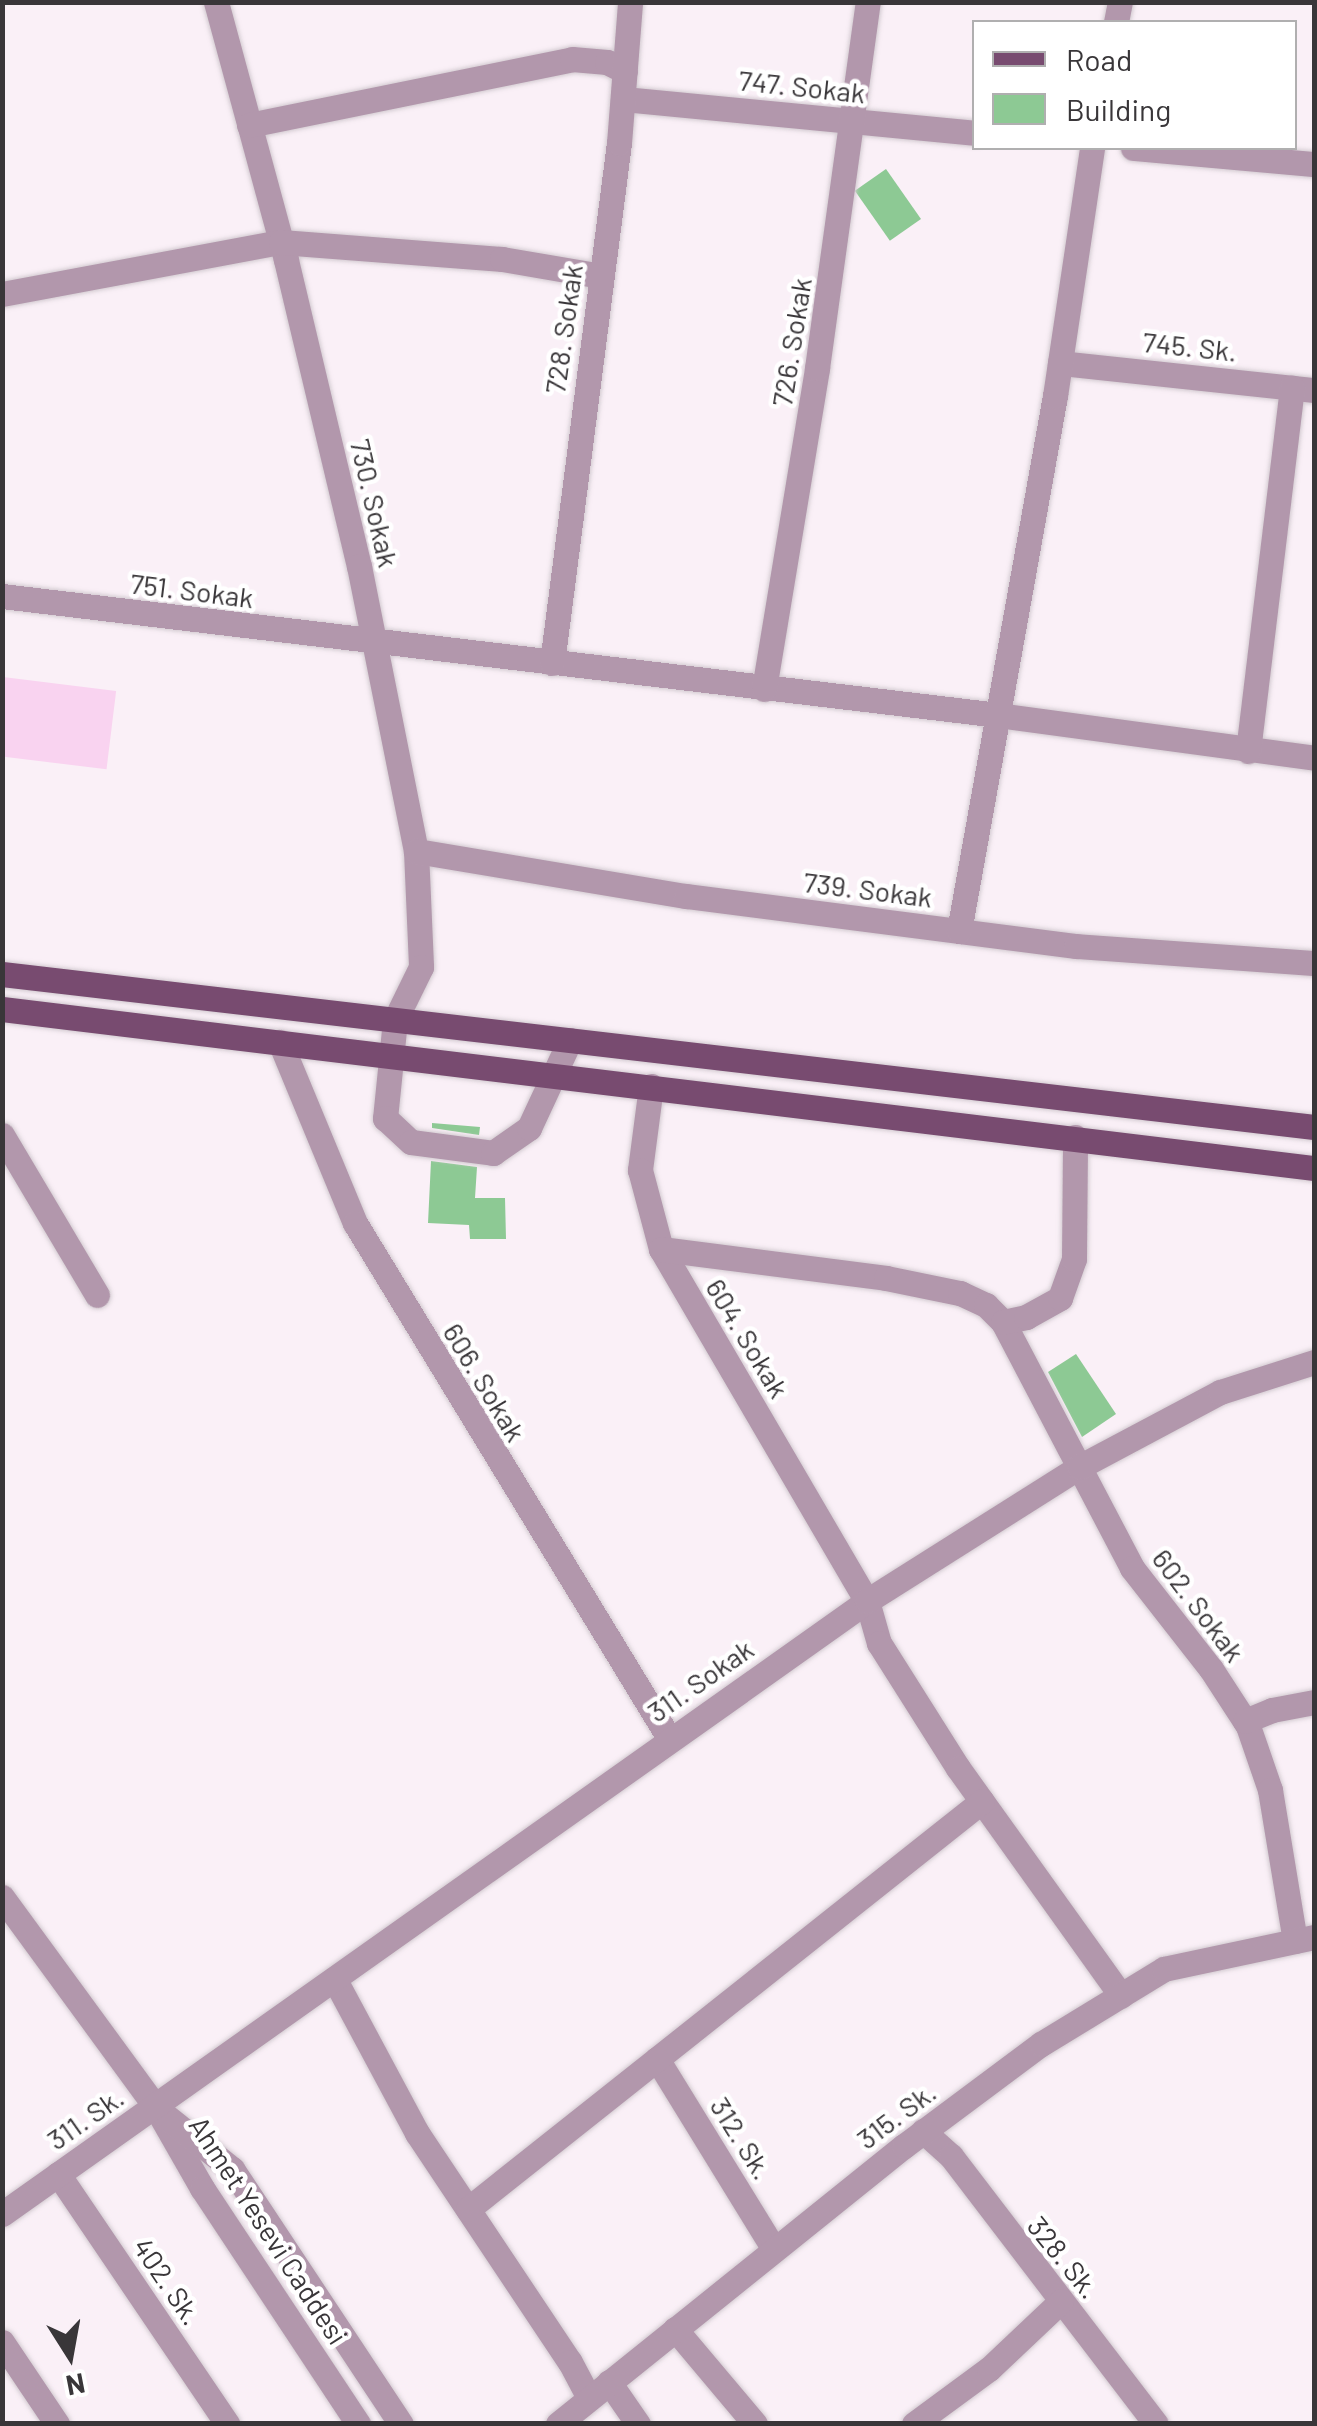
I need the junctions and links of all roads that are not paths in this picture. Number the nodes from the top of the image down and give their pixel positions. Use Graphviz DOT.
graph roads {
  1 [pos="216,2"];
  2 [pos="630,2"];
  3 [pos="868,2"];
  4 [pos="625,71"];
  5 [pos="623,99"];
  6 [pos="855,122"];
  7 [pos="249,125"];
  8 [pos="972,133"];
  9 [pos="1092,150"];
  10 [pos="1156,150"];
  11 [pos="1314,164"];
  12 [pos="281,242"];
  13 [pos="600,276"];
  14 [pos="2,294"];
  15 [pos="1060,363"];
  16 [pos="1303,389"];
  17 [pos="2,596"];
  18 [pos="374,643"];
  19 [pos="552,663"];
  20 [pos="764,689"];
  21 [pos="998,715"];
  22 [pos="1248,751"];
  23 [pos="1314,758"];
  24 [pos="416,851"];
  25 [pos="960,931"];
  26 [pos="1314,963"];
  27 [pos="2,974"];
  28 [pos="2,1010"];
  29 [pos="395,1020"];
  30 [pos="570,1040"];
  31 [pos="280,1042"];
  32 [pos="390,1053"];
  33 [pos="552,1074"];
  34 [pos="651,1086"];
  35 [pos="1314,1127"];
  36 [pos="2,1135"];
  37 [pos="1075,1137"];
  38 [pos="1314,1168"];
  39 [pos="661,1249"];
  40 [pos="97,1295"];
  41 [pos="1003,1322"];
  42 [pos="1314,1362"];
  43 [pos="1079,1467"];
  44 [pos="867,1601"];
  45 [pos="1314,1702"];
  46 [pos="1245,1721"];
  47 [pos="669,1738"];
  48 [pos="982,1801"];
  49 [pos="2,1897"];
  50 [pos="1305,1939"];
  51 [pos="335,1980"];
  52 [pos="1121,1996"];
  53 [pos="657,2059"];
  54 [pos="154,2106"];
  55 [pos="924,2131"];
  56 [pos="58,2174"];
  57 [pos="468,2209"];
  58 [pos="2,2214"];
  59 [pos="774,2248"];
  60 [pos="1060,2300"];
  61 [pos="674,2329"];
  62 [pos="2,2342"];
  63 [pos="599,2390"];
  64 [pos="57,2424"];
  65 [pos="227,2424"];
  66 [pos="358,2424"];
  67 [pos="401,2424"];
  68 [pos="558,2424"];
  69 [pos="638,2424"];
  70 [pos="755,2424"];
  71 [pos="914,2424"];
  72 [pos="1156,2424"];
  1 -- 7 [label="street, 730. Sokak"];
  2 -- 4 [label="street, 728. Sokak"];
  3 -- 6 [label="street, 726. Sokak"];
  4 -- 5 [label="street, 728. Sokak"];
  4 -- 7 [label="street"];
  5 -- 6 [label="street, 747. Sokak"];
  5 -- 13 [label="street, 728. Sokak"];
  6 -- 8 [label="street, 747. Sokak"];
  6 -- 20 [label="street, 726. Sokak"];
  7 -- 12 [label="street, 730. Sokak"];
  9 -- 15 [label="street"];
  10 -- 11 [label="street"];
  12 -- 13 [label="street"];
  12 -- 14 [label="street"];
  12 -- 18 [label="street, 730. Sokak"];
  13 -- 19 [label="street, 728. Sokak"];
  15 -- 16 [label="street, 745. Sk."];
  15 -- 21 [label="street"];
  16 -- 22 [label="street"];
  17 -- 18 [label="street, 751. Sokak"];
  18 -- 19 [label="street, 751. Sokak"];
  18 -- 24 [label="street, 730. Sokak"];
  19 -- 20 [label="street, 751. Sokak"];
  20 -- 21 [label="street, 751. Sokak"];
  21 -- 22 [label="street, 751. Sokak"];
  21 -- 25 [label="street"];
  22 -- 23 [label="street, 751. Sokak"];
  24 -- 25 [label="street, 739. Sokak"];
  24 -- 29 [label="street, 730. Sokak"];
  25 -- 26 [label="street, 739. Sokak"];
  27 -- 29 [label="main road"];
  28 -- 31 [label="main road"];
  29 -- 30 [label="main road"];
  29 -- 32 [label="street, 730. Sokak"];
  30 -- 33 [label="street"];
  30 -- 35 [label="main road"];
  31 -- 32 [label="main road"];
  31 -- 47 [label="street, 606. Sokak"];
  32 -- 33 [label="main road"];
  32 -- 33 [label="street, 730. Sokak"];
  33 -- 34 [label="main road"];
  34 -- 37 [label="main road"];
  34 -- 39 [label="street, 604. Sokak"];
  36 -- 40 [label="street"];
  37 -- 38 [label="main road"];
  37 -- 41 [label="street"];
  39 -- 41 [label="street"];
  39 -- 44 [label="street, 604. Sokak"];
  41 -- 43 [label="street, 602. Sokak"];
  42 -- 43 [label="street, 311. Sokak"];
  43 -- 44 [label="street, 311. Sokak"];
  43 -- 46 [label="street, 602. Sokak"];
  44 -- 47 [label="street, 311. Sokak"];
  44 -- 48 [label="street, 604. Sokak"];
  45 -- 46 [label="street"];
  46 -- 50 [label="street, 602. Sokak"];
  47 -- 51 [label="street, 311. Sokak"];
  48 -- 52 [label="street, 604. Sokak"];
  48 -- 53 [label="street"];
  49 -- 54 [label="street"];
  50 -- 52 [label="street, 315. Sk."];
  51 -- 54 [label="street, 311. Sokak"];
  51 -- 57 [label="street"];
  52 -- 55 [label="street, 315. Sk."];
  53 -- 57 [label="street"];
  53 -- 59 [label="street, 312. Sk."];
  54 -- 56 [label="street, 311. Sk."];
  54 -- 66 [label="street, Ahmet Yesevi Caddesi"];
  54 -- 67 [label="street, Ahmet Yesevi Caddesi"];
  55 -- 59 [label="street, 315. Sk."];
  55 -- 60 [label="street, 328. Sk."];
  56 -- 58 [label="street, 311. Sk."];
  56 -- 65 [label="street, 402. Sk."];
  57 -- 63 [label="street"];
  59 -- 61 [label="street, 315. Sk."];
  60 -- 71 [label="street"];
  60 -- 72 [label="street, 328. Sk."];
  61 -- 63 [label="street, 315. Sk."];
  61 -- 70 [label="street"];
  62 -- 64 [label="street"];
  63 -- 68 [label="street, 315. Sk."];
  63 -- 69 [label="street"];
}
